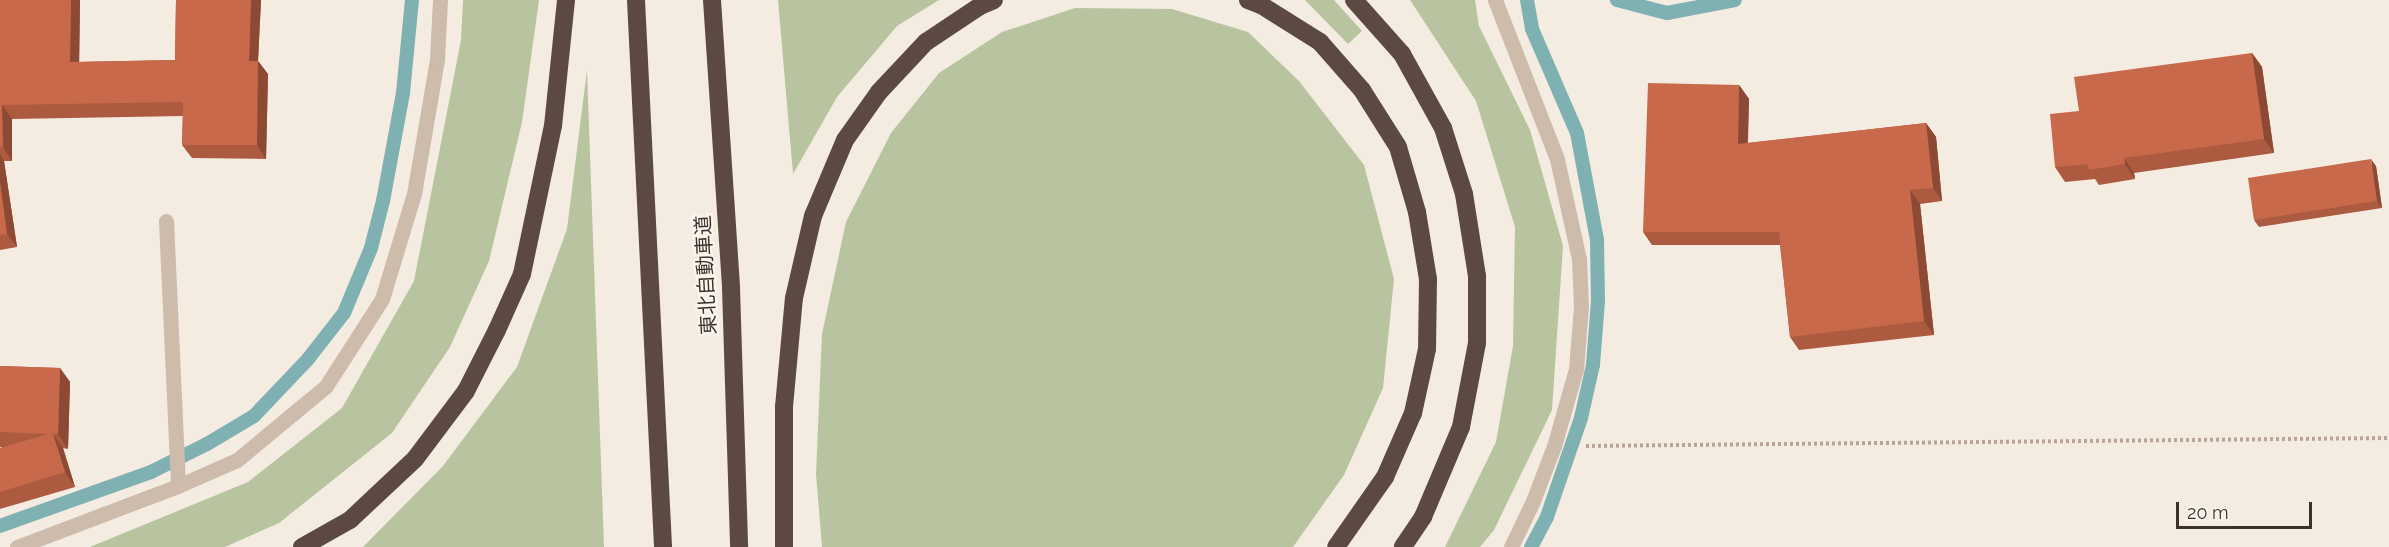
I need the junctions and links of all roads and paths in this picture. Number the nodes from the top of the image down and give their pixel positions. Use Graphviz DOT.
graph roads {
  1 [pos="440,0"];
  2 [pos="566,0"];
  3 [pos="636,0"];
  4 [pos="712,0"];
  5 [pos="994,0"];
  6 [pos="1248,0"];
  7 [pos="1354,0"];
  8 [pos="1495,0"];
  9 [pos="166,221"];
  10 [pos="2389,438"];
  11 [pos="1554,446"];
  12 [pos="178,486"];
  13 [pos="17,547"];
  14 [pos="302,547"];
  15 [pos="663,547"];
  16 [pos="739,547"];
  17 [pos="784,547"];
  18 [pos="1336,547"];
  19 [pos="1403,547"];
  20 [pos="1511,547"];
  1 -- 12 [label="street"];
  2 -- 14 [label="highway"];
  3 -- 15 [label="highway"];
  4 -- 16 [label="highway, 東北自動車道"];
  5 -- 17 [label="highway"];
  6 -- 18 [label="highway"];
  7 -- 19 [label="highway"];
  8 -- 11 [label="street"];
  9 -- 12 [label="street"];
  10 -- 11 [label="path"];
  11 -- 20 [label="street"];
  12 -- 13 [label="street"];
}
